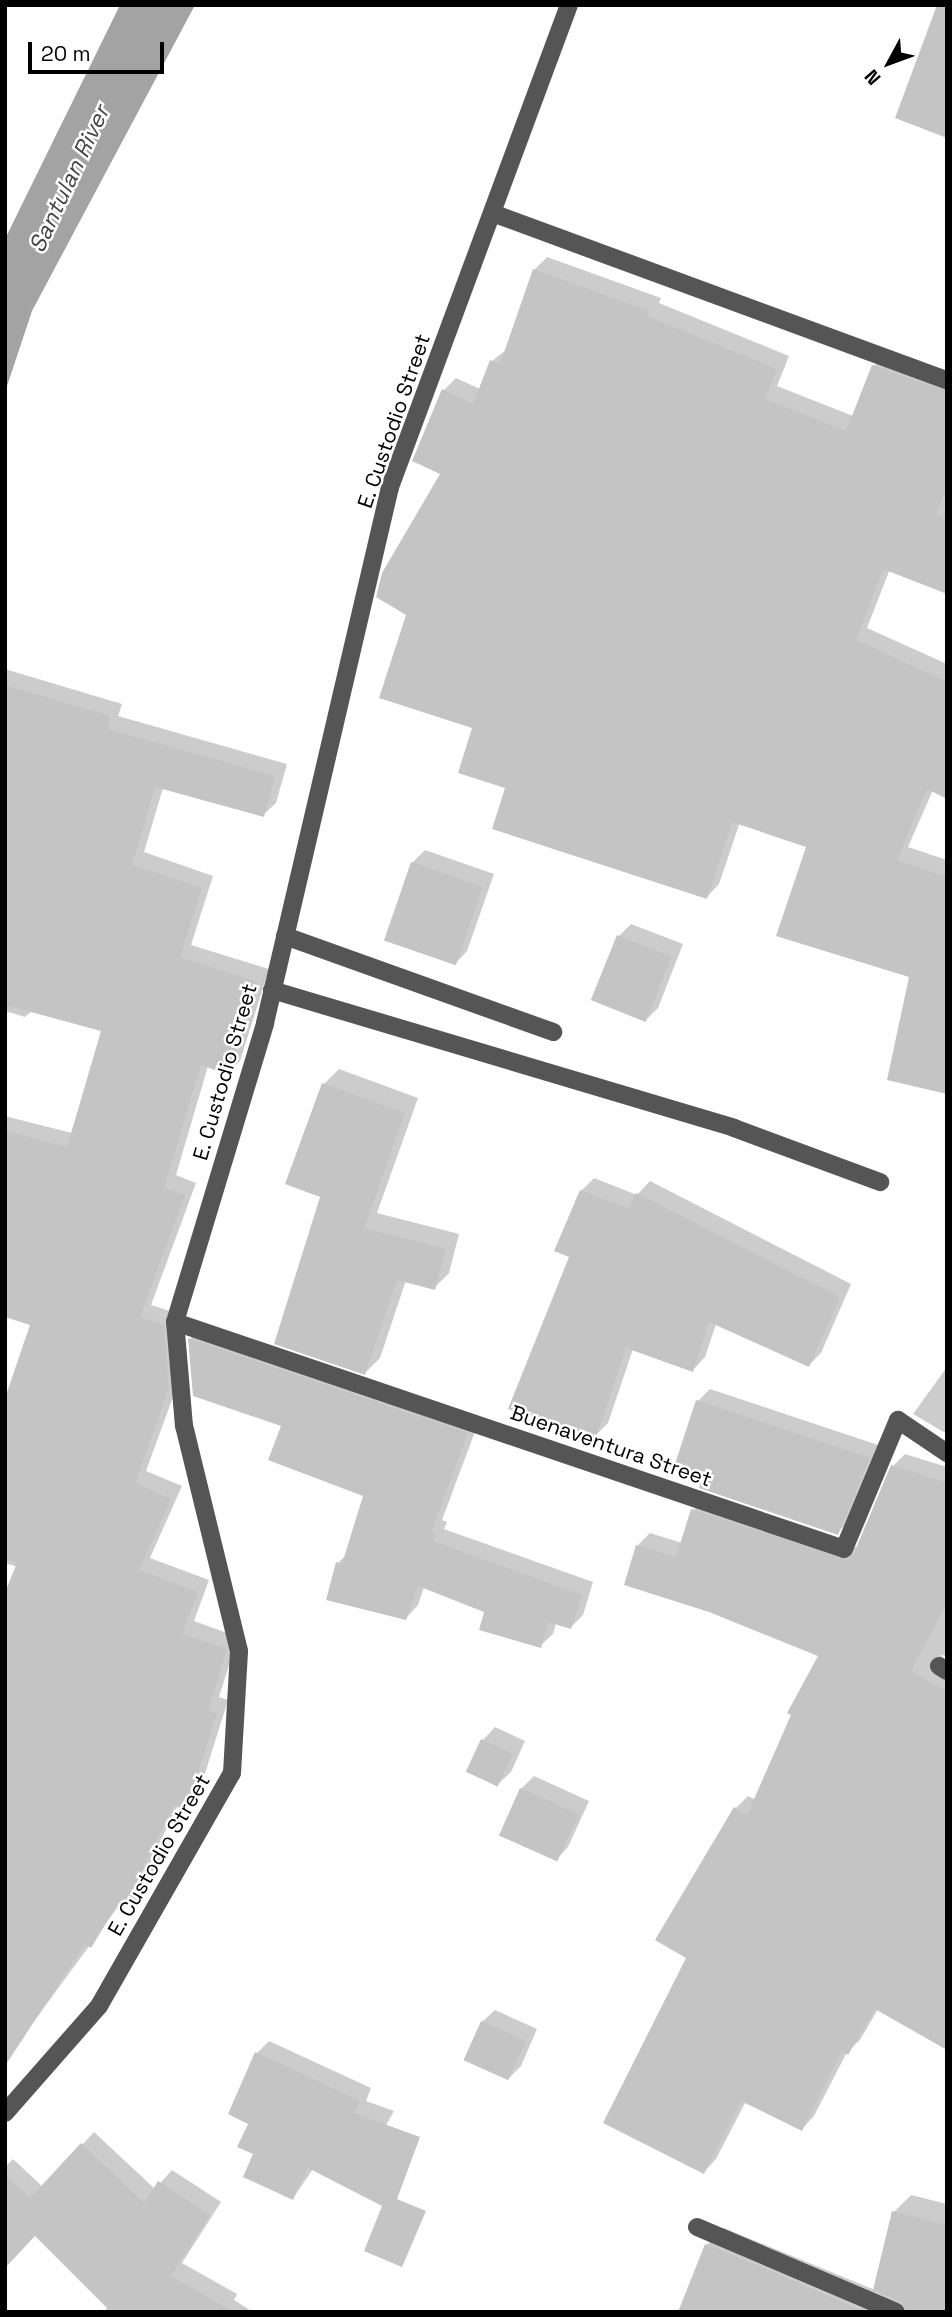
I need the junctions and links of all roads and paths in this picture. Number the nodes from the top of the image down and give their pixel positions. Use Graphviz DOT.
graph roads {
  1 [pos="569,5"];
  2 [pos="495,214"];
  3 [pos="947,380"];
  4 [pos="285,936"];
  5 [pos="272,990"];
  6 [pos="553,1032"];
  7 [pos="880,1182"];
  8 [pos="175,1322"];
  9 [pos="947,1453"];
  10 [pos="5,2113"];
  11 [pos="697,2227"];
  12 [pos="896,2312"];
  1 -- 2 [label="street, E. Custodio Street"];
  2 -- 3 [label="street"];
  2 -- 4 [label="street, E. Custodio Street"];
  4 -- 5 [label="street, E. Custodio Street"];
  4 -- 6 [label="street"];
  5 -- 7 [label="street"];
  5 -- 8 [label="street, E. Custodio Street"];
  8 -- 9 [label="street, Buenaventura Street"];
  8 -- 10 [label="street, E. Custodio Street"];
  11 -- 12 [label="street"];
}
